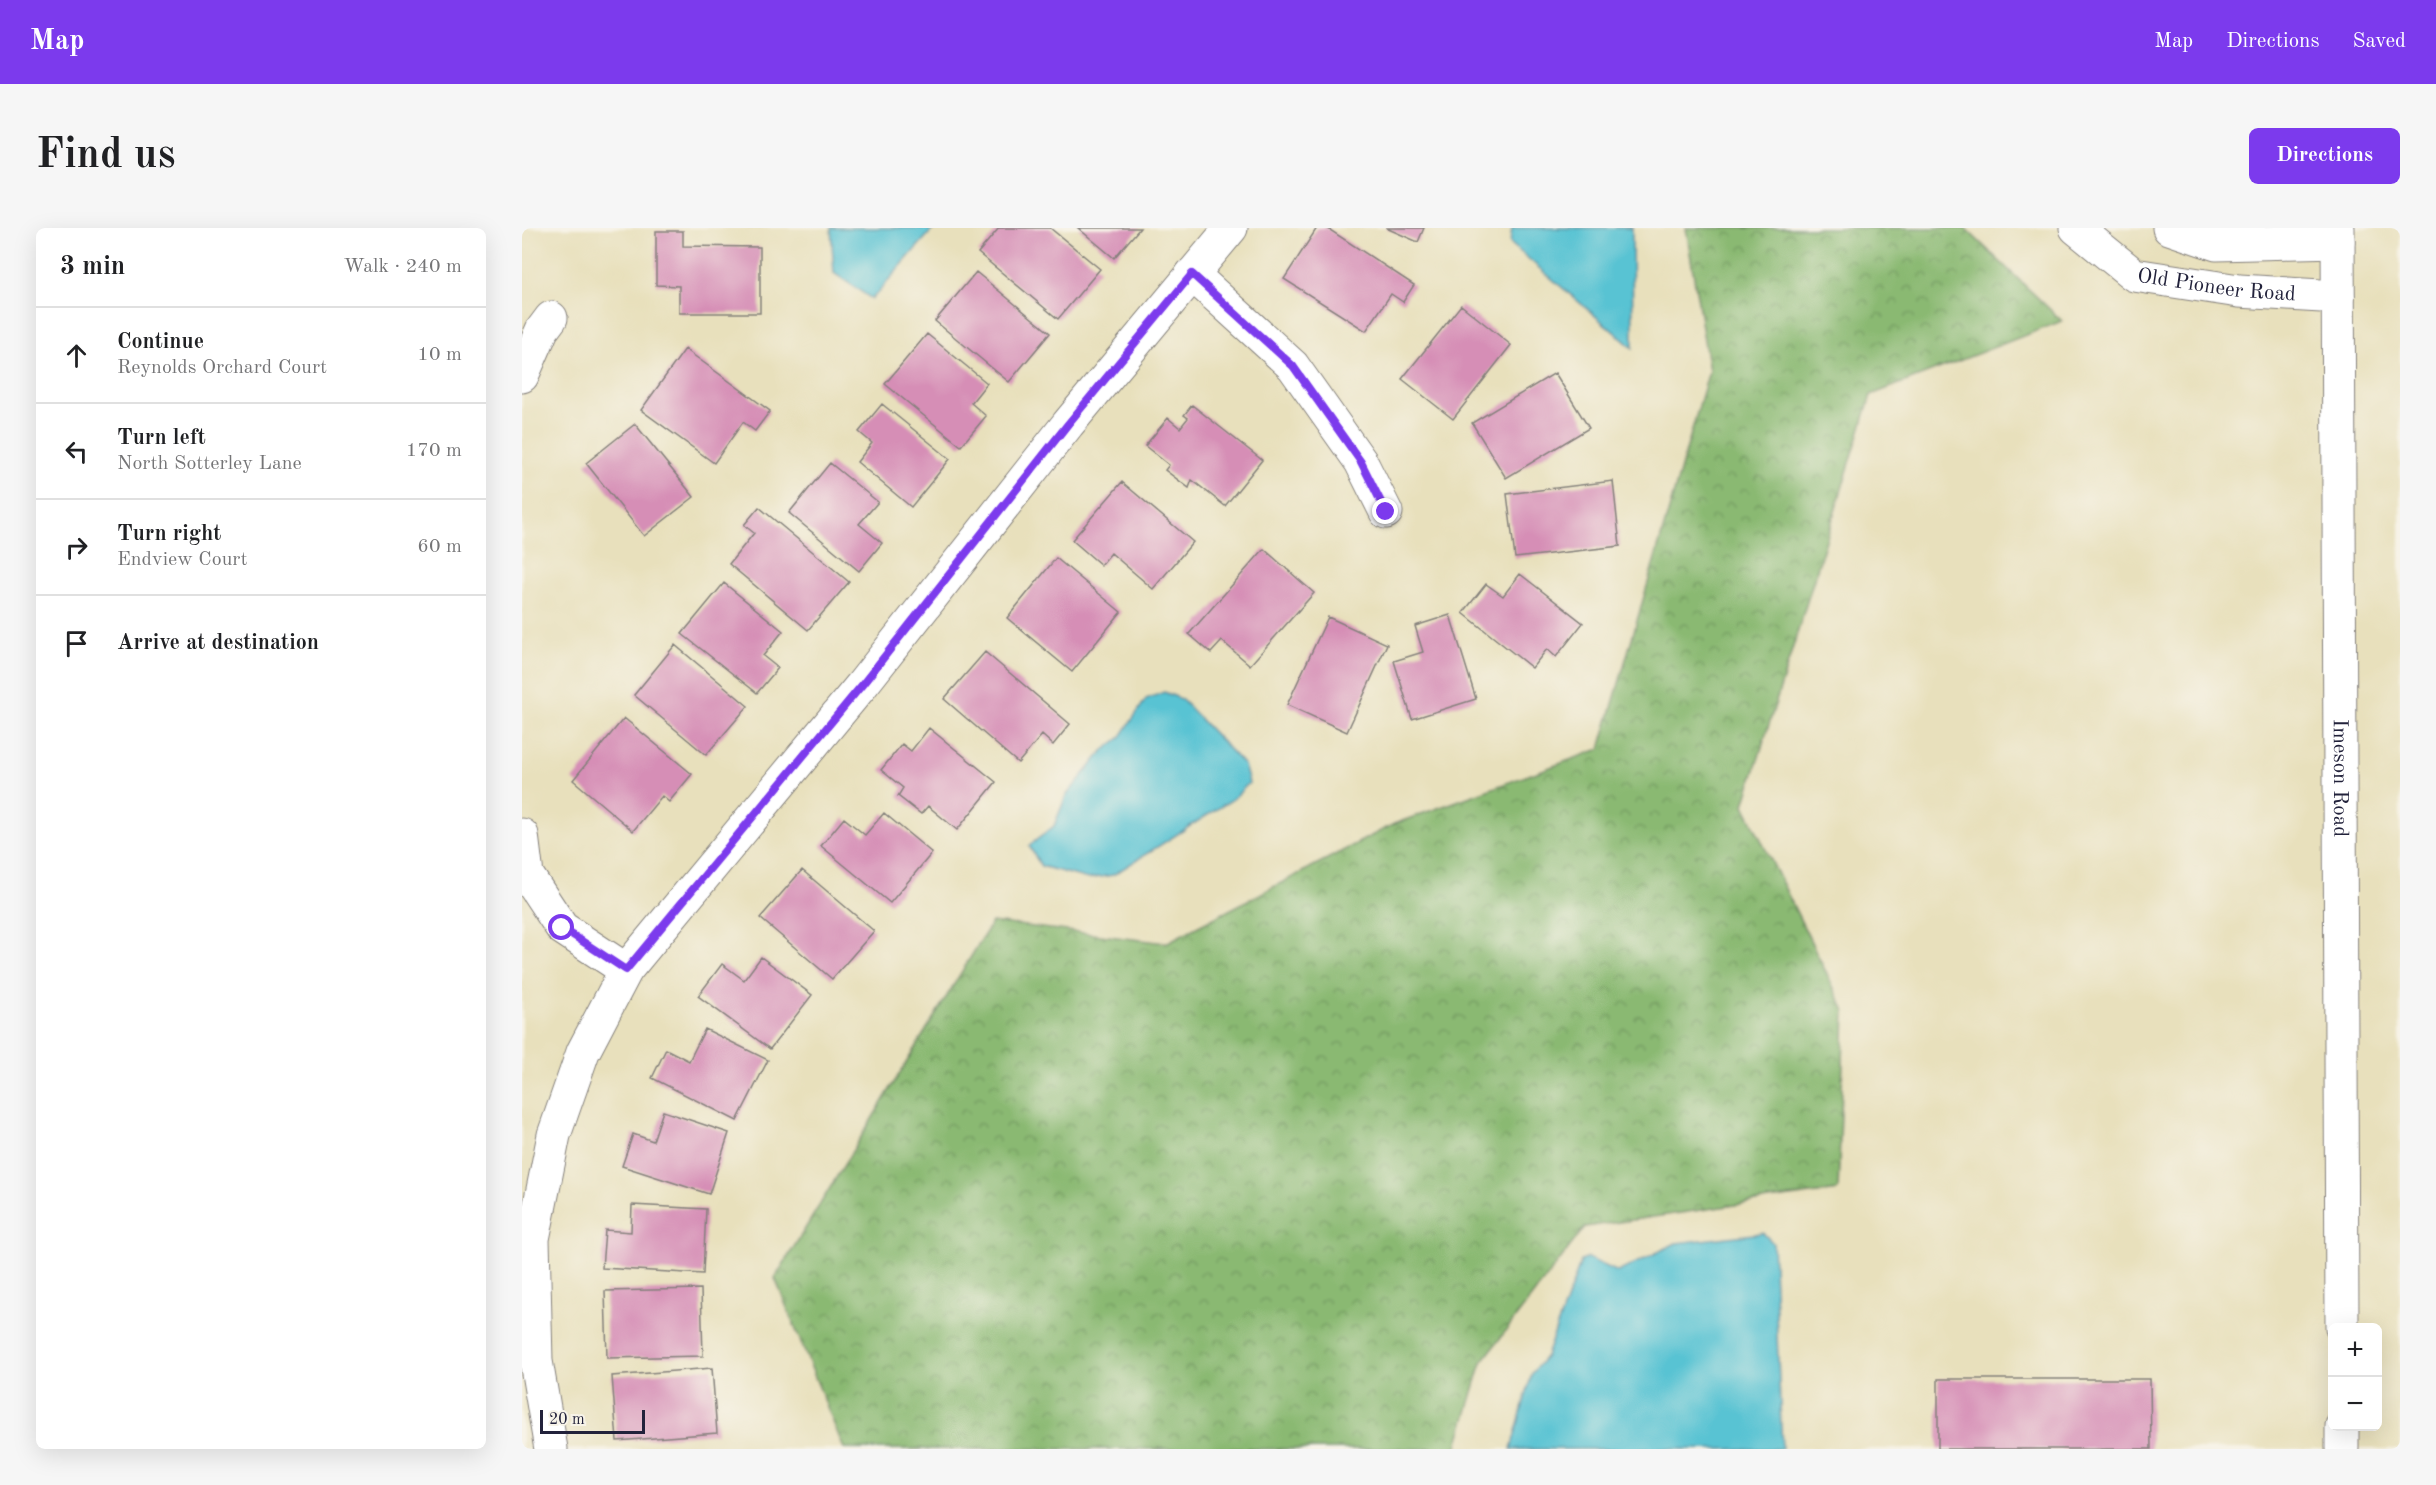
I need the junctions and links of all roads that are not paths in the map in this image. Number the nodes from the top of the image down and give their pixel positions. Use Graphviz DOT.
graph roads {
  1 [pos="1231,228"];
  2 [pos="2076,228"];
  3 [pos="2169,228"];
  4 [pos="2338,235"];
  5 [pos="1192,274"];
  6 [pos="2338,297"];
  7 [pos="551,318"];
  8 [pos="522,376"];
  9 [pos="1386,512"];
  10 [pos="522,835"];
  11 [pos="626,970"];
  12 [pos="2342,1323"];
  13 [pos="2342,1431"];
  14 [pos="551,1449"];
  15 [pos="2342,1449"];
  1 -- 5 [label="street"];
  2 -- 6 [label="street, Old Pioneer Road"];
  3 -- 4 [label="street, Old Pioneer Road"];
  4 -- 6 [label="street, Imeson Road"];
  5 -- 9 [label="street"];
  5 -- 11 [label="street"];
  6 -- 12 [label="street, Imeson Road"];
  7 -- 8 [label="street"];
  10 -- 11 [label="street"];
  11 -- 14 [label="street"];
  13 -- 15 [label="street"];
}
